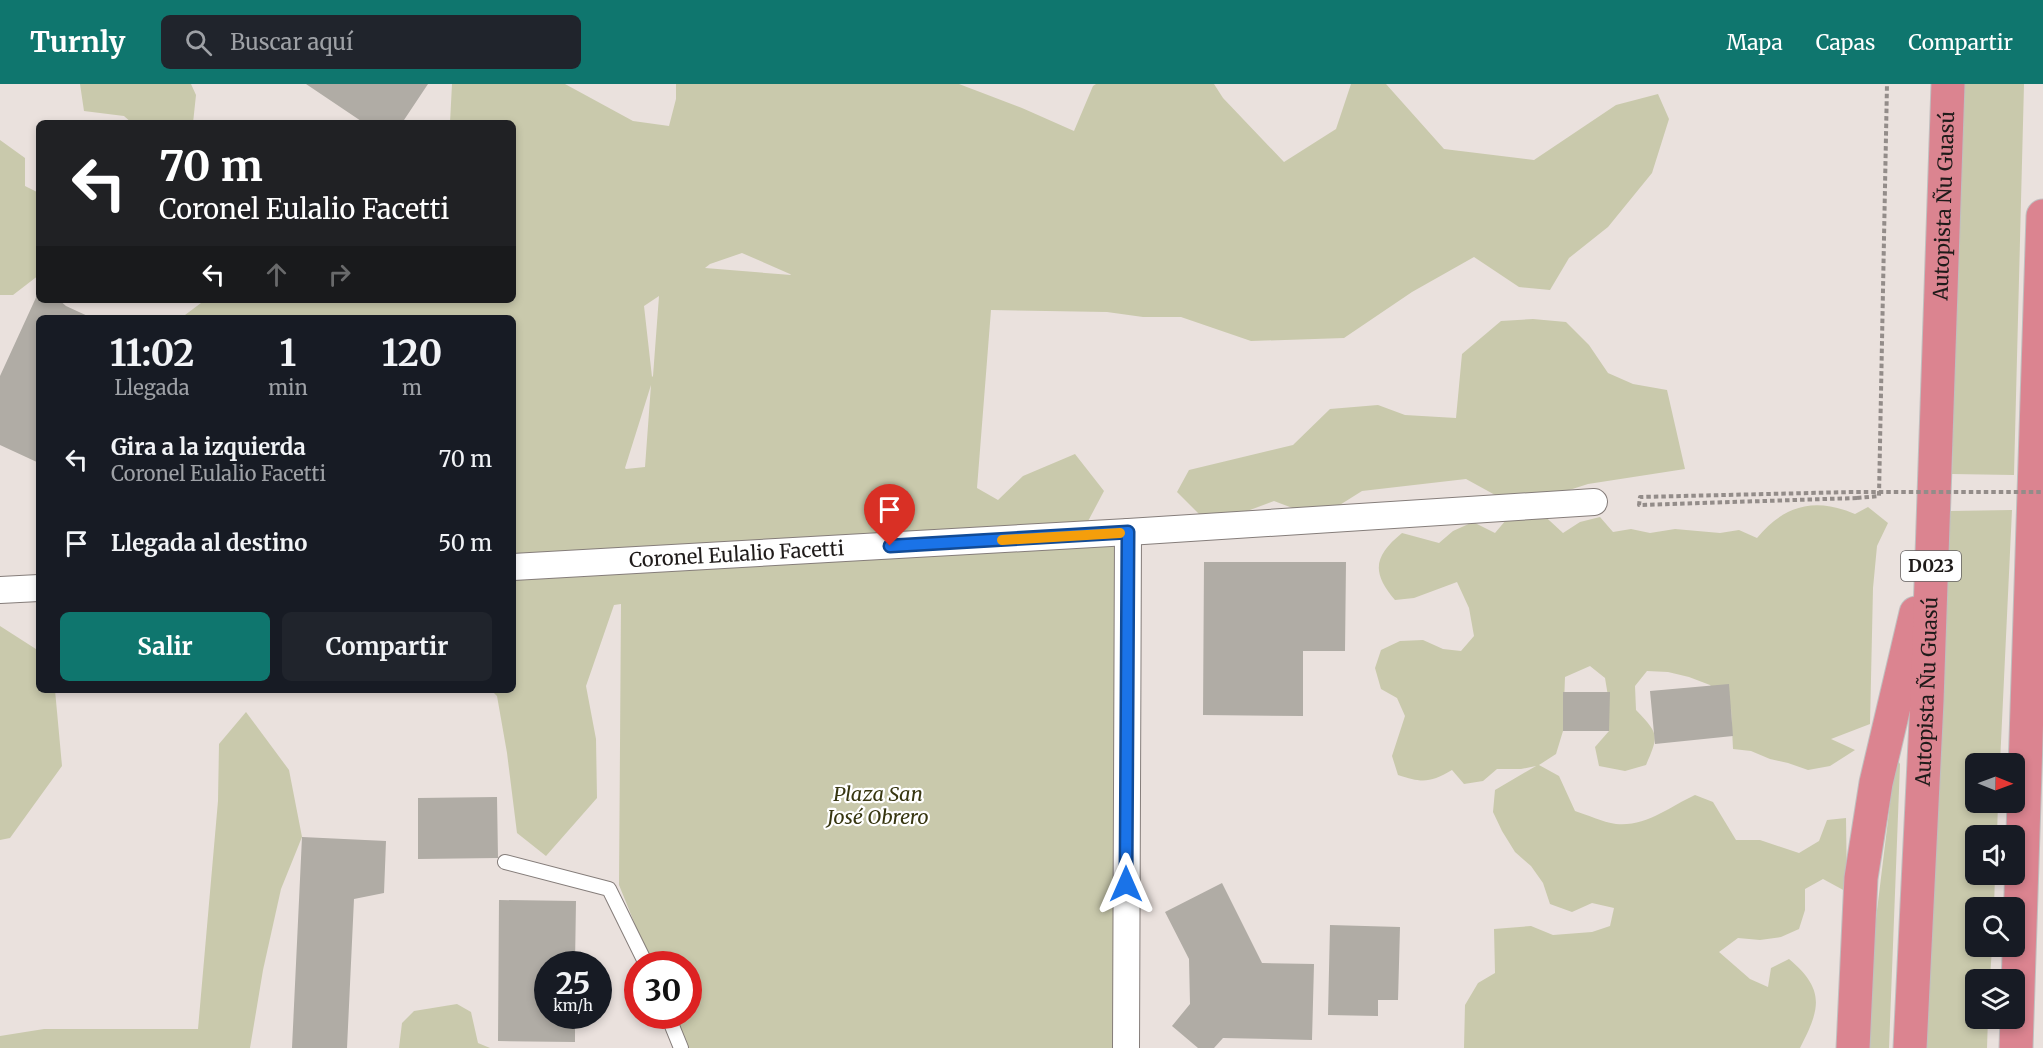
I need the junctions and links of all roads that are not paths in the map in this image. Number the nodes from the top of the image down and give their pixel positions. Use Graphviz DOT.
graph roads {
  1 [pos="1948,84"];
  2 [pos="2043,216"];
  3 [pos="1594,502"];
  4 [pos="1128,532"];
  5 [pos="1932,548"];
  6 [pos="516,567"];
  7 [pos="36,588"];
  8 [pos="0,590"];
  9 [pos="2037,597"];
  10 [pos="505,862"];
  11 [pos="640,951"];
  12 [pos="673,1029"];
  13 [pos="681,1048"];
  14 [pos="1126,1048"];
  15 [pos="1853,1048"];
  16 [pos="1910,1048"];
  17 [pos="2016,1048"];
  1 -- 5 [label="highway, Autopista Ñu Guasú / D023"];
  2 -- 9 [label="highway"];
  3 -- 4 [label="street, Coronel Eulalio Facetti"];
  4 -- 6 [label="street, Coronel Eulalio Facetti"];
  4 -- 14 [label="street"];
  5 -- 15 [label="highway"];
  5 -- 16 [label="highway, Autopista Ñu Guasú / D023"];
  7 -- 8 [label="street"];
  9 -- 17 [label="highway"];
  10 -- 11 [label="lane"];
  12 -- 13 [label="lane"];
}
